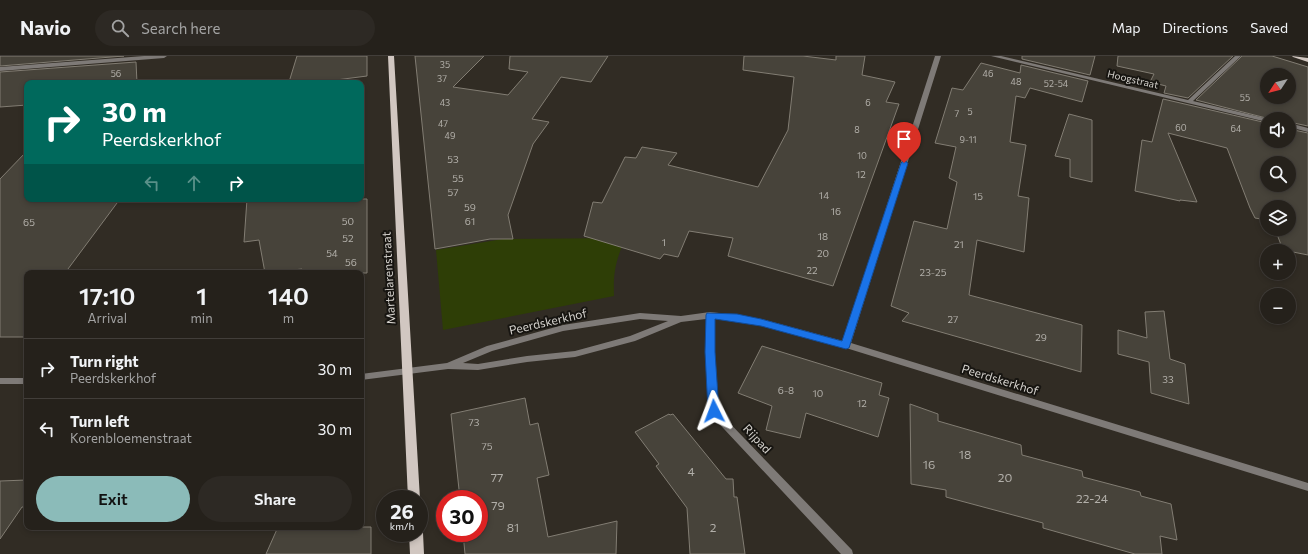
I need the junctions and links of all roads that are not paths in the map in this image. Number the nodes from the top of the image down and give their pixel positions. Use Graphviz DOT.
graph roads {
  1 [pos="164,56"];
  2 [pos="391,56"];
  3 [pos="938,56"];
  4 [pos="994,56"];
  5 [pos="1238,56"];
  6 [pos="1295,56"];
  7 [pos="1308,60"];
  8 [pos="0,69"];
  9 [pos="1189,102"];
  10 [pos="1260,118"];
  11 [pos="1296,127"];
  12 [pos="1308,130"];
  13 [pos="710,315"];
  14 [pos="681,319"];
  15 [pos="846,346"];
  16 [pos="448,366"];
  17 [pos="408,371"];
  18 [pos="364,377"];
  19 [pos="0,381"];
  20 [pos="24,381"];
  21 [pos="1308,487"];
  22 [pos="414,490"];
  23 [pos="416,542"];
  24 [pos="417,554"];
  25 [pos="848,554"];
  1 -- 8 [label="street"];
  2 -- 17 [label="main road, Martelarenstraat"];
  3 -- 15 [label="street"];
  4 -- 9 [label="street, Hoogstraat"];
  5 -- 9 [label="street"];
  6 -- 7 [label="main road"];
  9 -- 10 [label="street, Hoogstraat"];
  11 -- 12 [label="street"];
  13 -- 14 [label="street, Peerdskerkhof"];
  13 -- 15 [label="street, Peerdskerkhof"];
  13 -- 25 [label="street, Rijpad"];
  14 -- 16 [label="street, Peerdskerkhof"];
  14 -- 16 [label="street, Peerdskerkhof"];
  15 -- 21 [label="street, Peerdskerkhof"];
  16 -- 17 [label="street, Peerdskerkhof"];
  17 -- 18 [label="street, Peerdskerkhof"];
  17 -- 22 [label="main road, Martelarenstraat"];
  19 -- 20 [label="street"];
  23 -- 24 [label="main road"];
}
